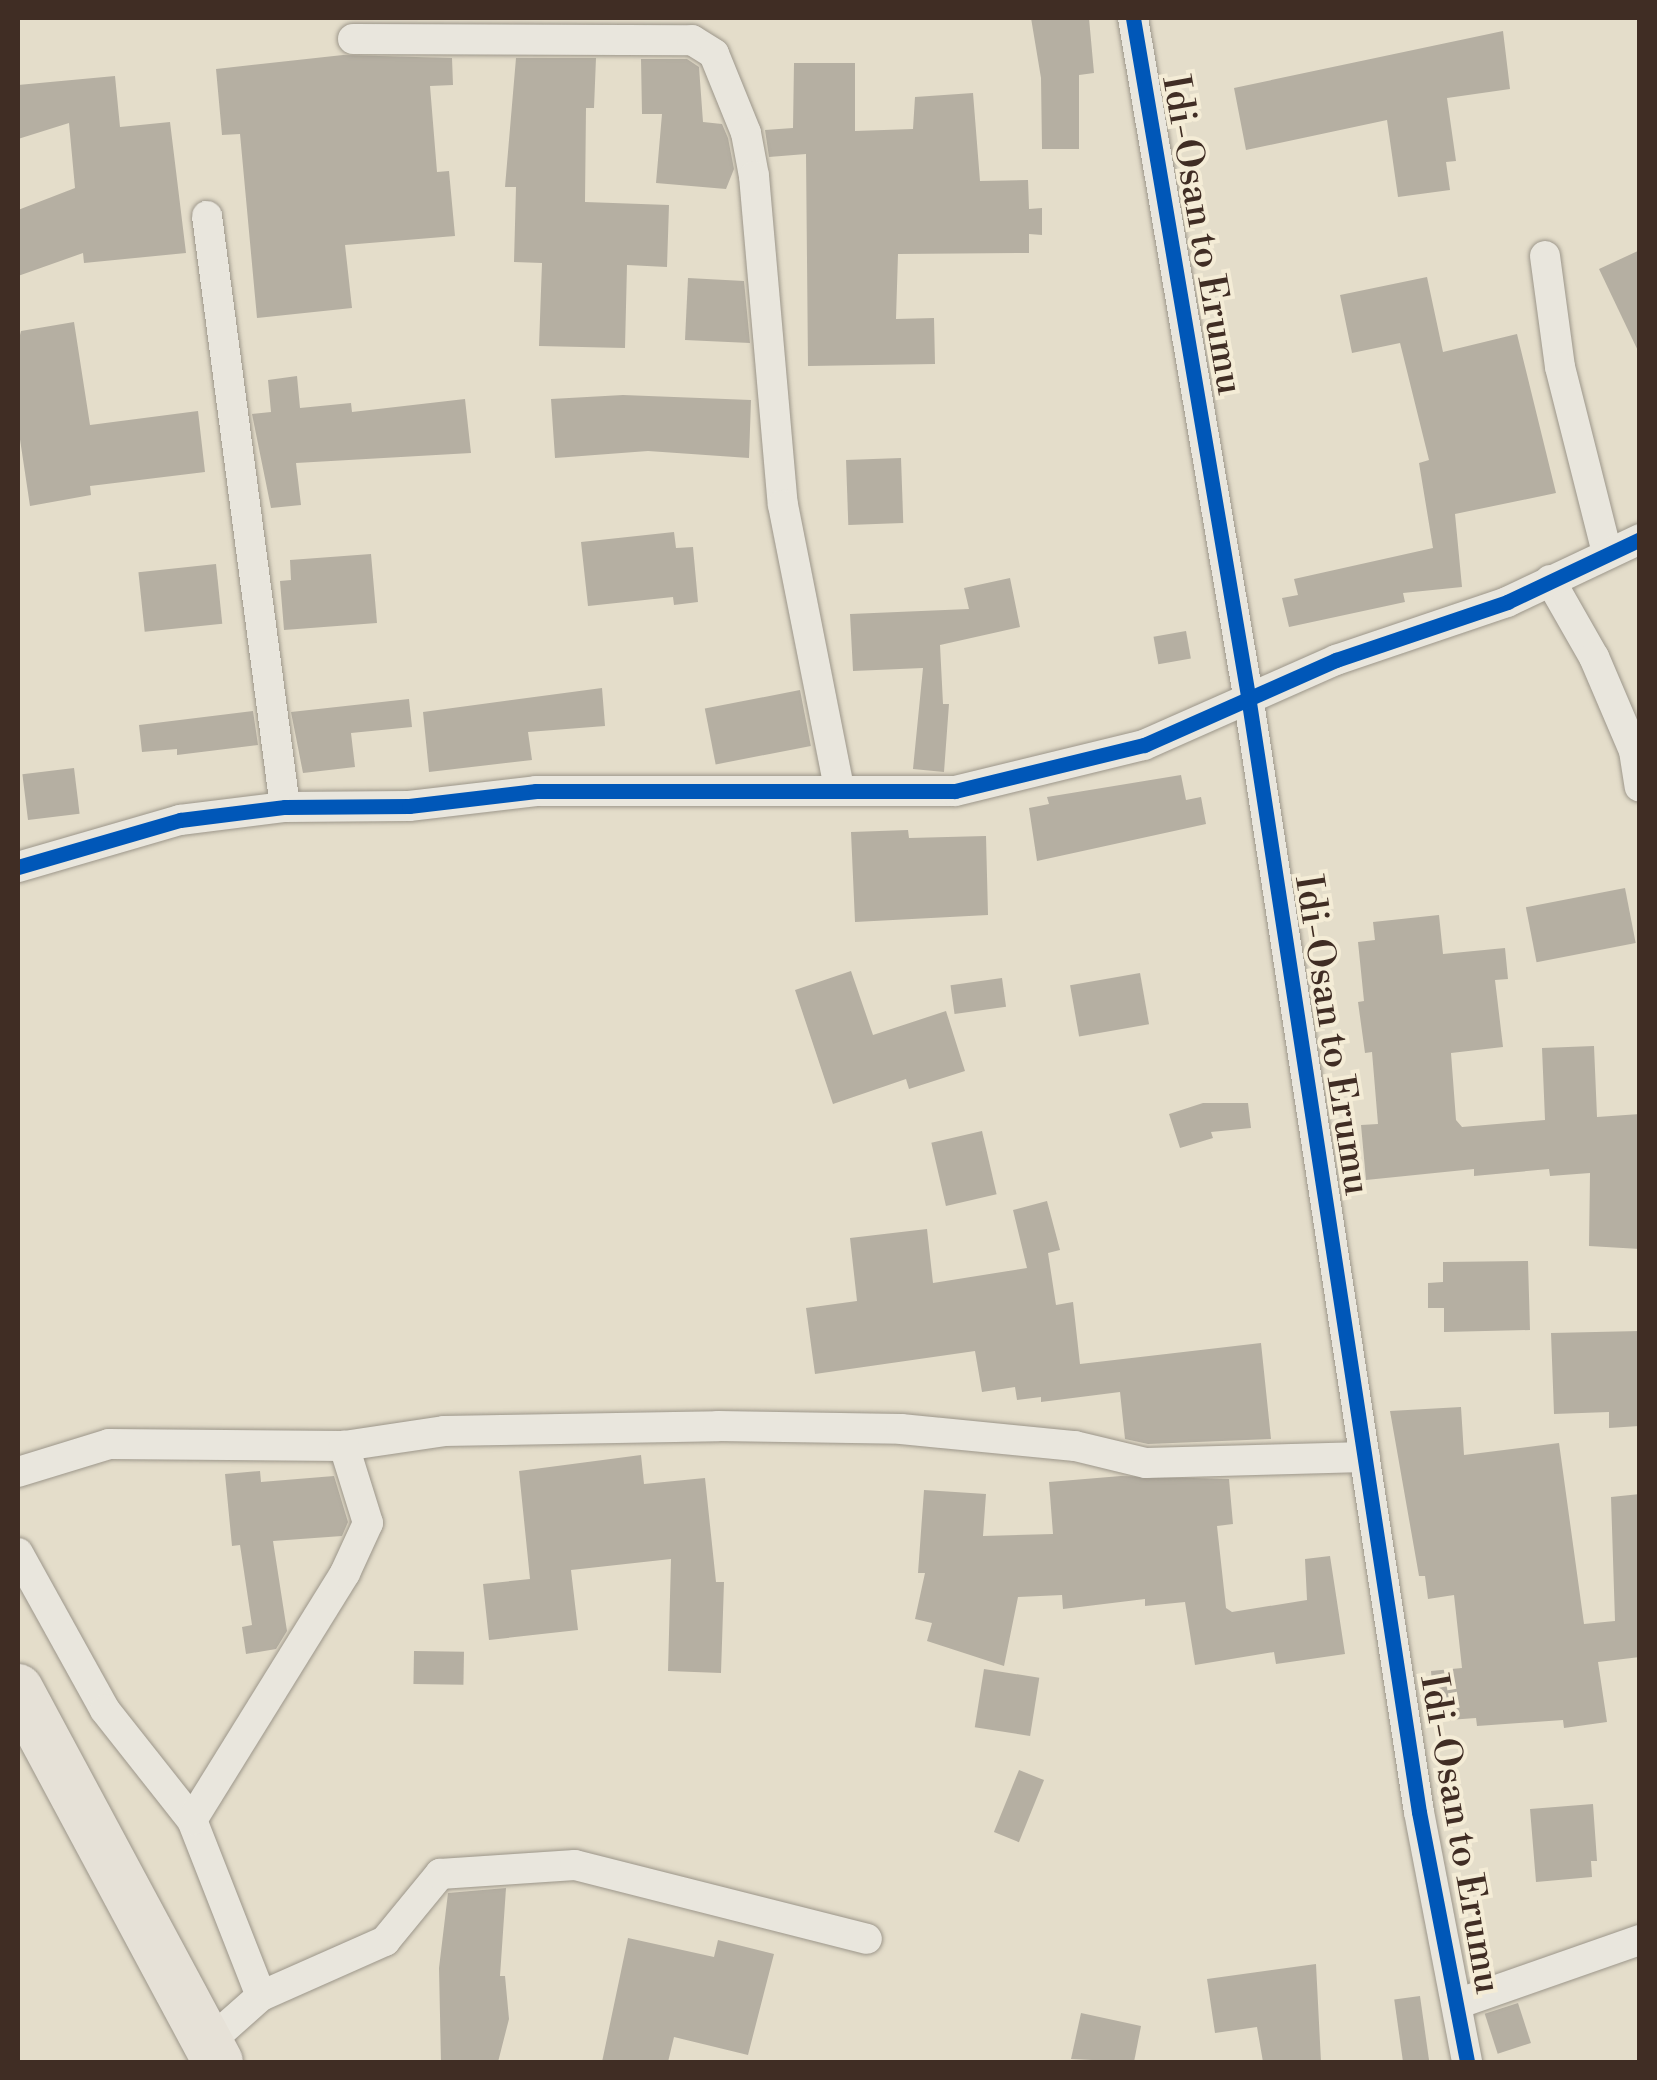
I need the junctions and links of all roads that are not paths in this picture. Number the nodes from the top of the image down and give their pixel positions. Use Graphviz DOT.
graph roads {
  1 [pos="1132,18"];
  2 [pos="352,39"];
  3 [pos="207,216"];
  4 [pos="1545,256"];
  5 [pos="1640,539"];
  6 [pos="1607,553"];
  7 [pos="1550,580"];
  8 [pos="1248,696"];
  9 [pos="1640,787"];
  10 [pos="839,789"];
  11 [pos="285,807"];
  12 [pos="18,867"];
  13 [pos="344,1446"];
  14 [pos="1364,1457"];
  15 [pos="18,1472"];
  16 [pos="18,1553"];
  17 [pos="18,1690"];
  18 [pos="192,1820"];
  19 [pos="867,1940"];
  20 [pos="1640,1940"];
  21 [pos="261,1996"];
  22 [pos="1457,2004"];
  23 [pos="213,2053"];
  24 [pos="1467,2062"];
  1 -- 8 [label="street, Idi-Osan to Erumu"];
  2 -- 10 [label="street"];
  3 -- 11 [label="street"];
  4 -- 6 [label="street"];
  5 -- 6 [label="street"];
  6 -- 7 [label="street"];
  7 -- 8 [label="street"];
  7 -- 9 [label="street"];
  8 -- 10 [label="street"];
  8 -- 14 [label="street, Idi-Osan to Erumu"];
  10 -- 11 [label="street"];
  11 -- 12 [label="street"];
  13 -- 14 [label="street"];
  13 -- 15 [label="street"];
  13 -- 18 [label="street"];
  14 -- 22 [label="street, Idi-Osan to Erumu"];
  16 -- 18 [label="street"];
  17 -- 23 [label="main road"];
  18 -- 21 [label="street"];
  19 -- 21 [label="street"];
  20 -- 22 [label="street"];
  21 -- 23 [label="street"];
  22 -- 24 [label="street, Idi-Osan to Erumu"];
}
